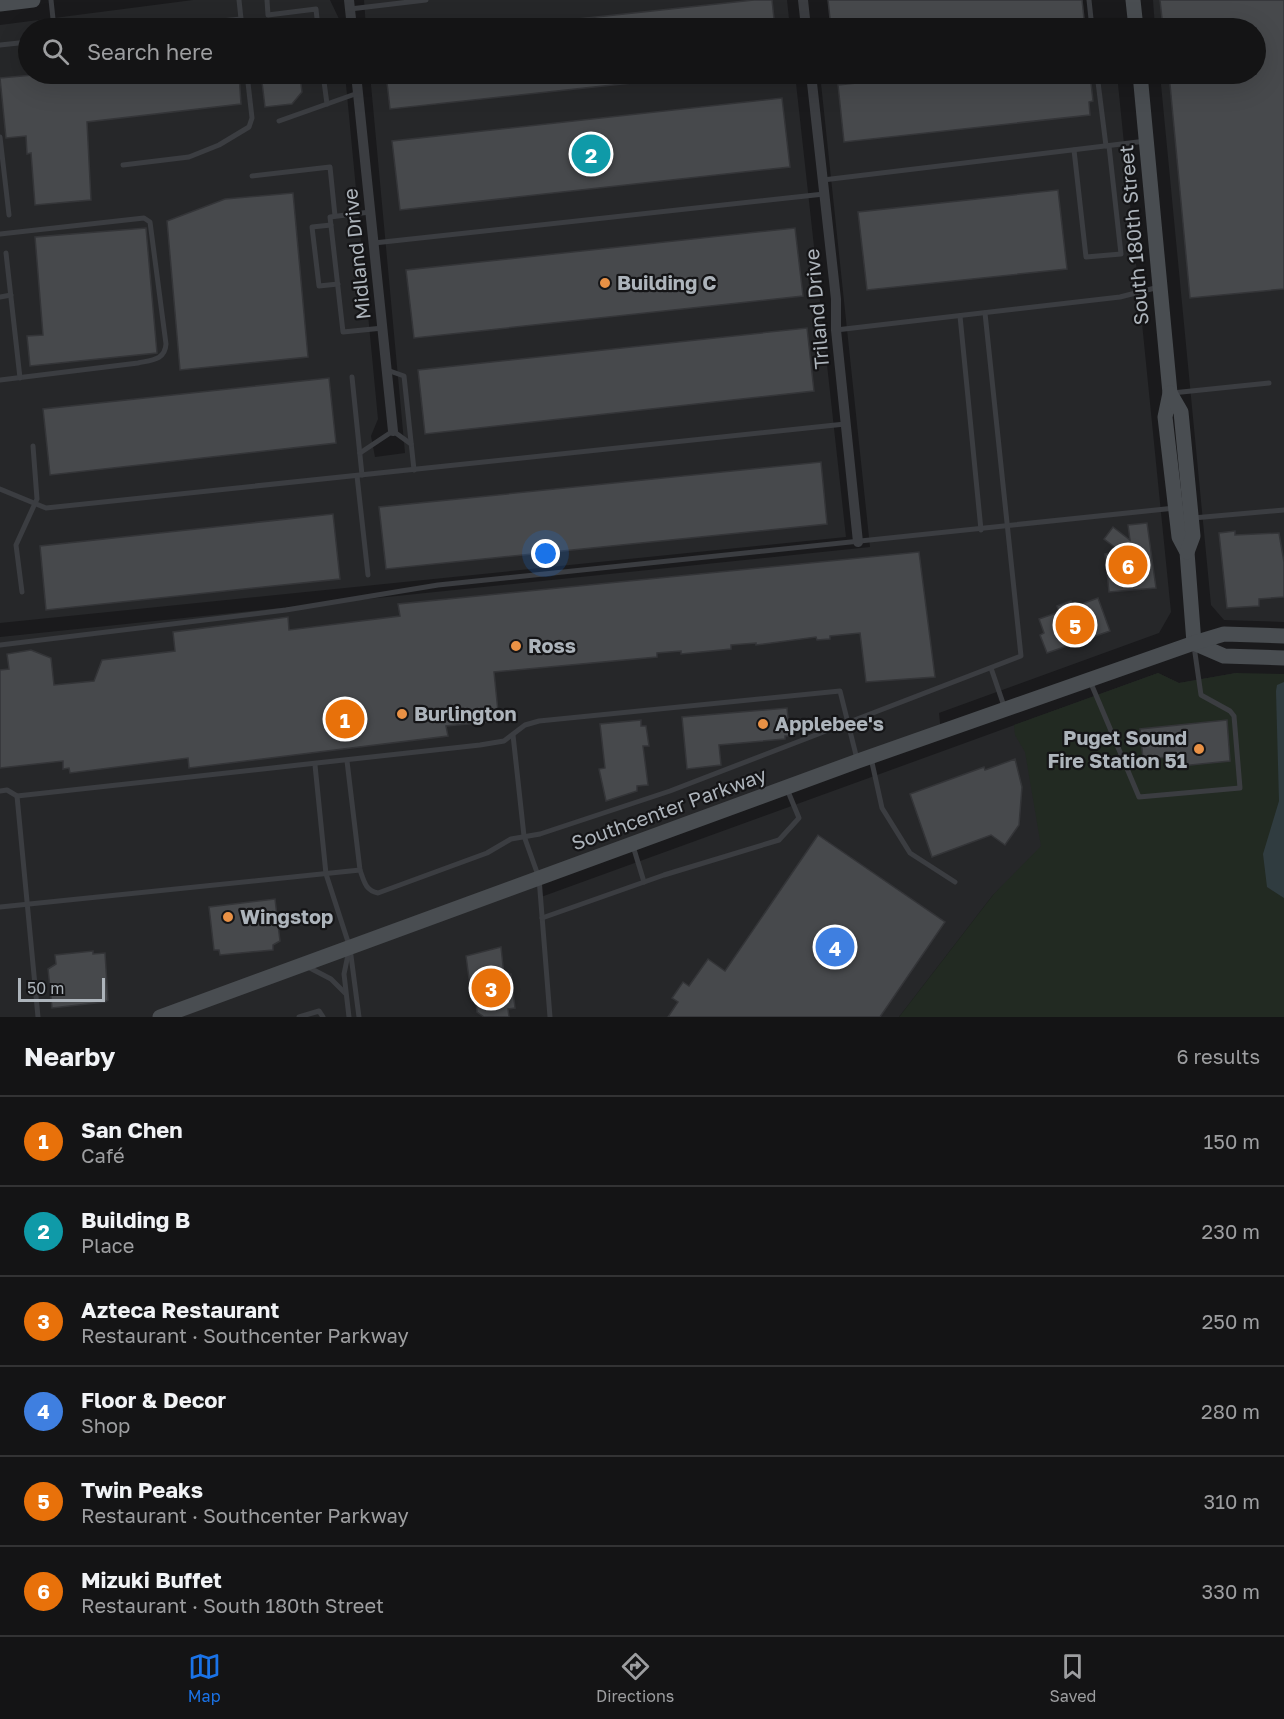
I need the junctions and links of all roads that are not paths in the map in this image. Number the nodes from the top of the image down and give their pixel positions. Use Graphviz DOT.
graph roads {
  1 [pos="33,0"];
  2 [pos="51,0"];
  3 [pos="239,0"];
  4 [pos="267,0"];
  5 [pos="426,0"];
  6 [pos="803,0"];
  7 [pos="1089,0"];
  8 [pos="1133,0"];
  9 [pos="0,4"];
  10 [pos="349,4"];
  11 [pos="53,18"];
  12 [pos="241,18"];
  13 [pos="317,18"];
  14 [pos="805,18"];
  15 [pos="1091,18"];
  16 [pos="1135,18"];
  17 [pos="18,43"];
  18 [pos="0,45"];
  19 [pos="248,84"];
  20 [pos="325,84"];
  21 [pos="357,84"];
  22 [pos="812,84"];
  23 [pos="1099,84"];
  24 [pos="1141,84"];
  25 [pos="358,93"];
  26 [pos="327,105"];
  27 [pos="279,121"];
  28 [pos="0,137"];
  29 [pos="1146,141"];
  30 [pos="1108,146"];
  31 [pos="1074,150"];
  32 [pos="123,165"];
  33 [pos="2,172"];
  34 [pos="252,176"];
  35 [pos="823,180"];
  36 [pos="824,194"];
  37 [pos="370,212"];
  38 [pos="9,215"];
  39 [pos="335,216"];
  40 [pos="331,225"];
  41 [pos="0,234"];
  42 [pos="374,243"];
  43 [pos="6,253"];
  44 [pos="338,284"];
  45 [pos="1160,287"];
  46 [pos="11,295"];
  47 [pos="0,297"];
  48 [pos="985,313"];
  49 [pos="960,316"];
  50 [pos="382,328"];
  51 [pos="836,330"];
  52 [pos="387,370"];
  53 [pos="352,377"];
  54 [pos="20,378"];
  55 [pos="0,380"];
  56 [pos="1269,383"];
  57 [pos="1170,393"];
  58 [pos="846,424"];
  59 [pos="393,431"];
  60 [pos="411,444"];
  61 [pos="33,446"];
  62 [pos="360,453"];
  63 [pos="414,470"];
  64 [pos="360,475"];
  65 [pos="0,489"];
  66 [pos="35,503"];
  67 [pos="1176,508"];
  68 [pos="1284,510"];
  69 [pos="1191,518"];
  70 [pos="1008,527"];
  71 [pos="981,530"];
  72 [pos="858,542"];
  73 [pos="1187,552"];
  74 [pos="368,575"];
  75 [pos="22,592"];
  76 [pos="1284,636"];
  77 [pos="1194,643"];
  78 [pos="0,645"];
  79 [pos="1284,658"];
  80 [pos="991,668"];
  81 [pos="1090,679"];
  82 [pos="1005,709"];
  83 [pos="848,725"];
  84 [pos="513,735"];
  85 [pos="864,759"];
  86 [pos="347,762"];
  87 [pos="315,765"];
  88 [pos="787,789"];
  89 [pos="0,791"];
  90 [pos="17,796"];
  91 [pos="524,836"];
  92 [pos="633,844"];
  93 [pos="360,870"];
  94 [pos="326,874"];
  95 [pos="539,878"];
  96 [pos="644,882"];
  97 [pos="955,882"];
  98 [pos="28,904"];
  99 [pos="0,907"];
  100 [pos="542,918"];
  101 [pos="350,948"];
  102 [pos="302,964"];
  103 [pos="346,996"];
  104 [pos="38,1017"];
  105 [pos="160,1017"];
  106 [pos="299,1017"];
  107 [pos="323,1017"];
  108 [pos="349,1017"];
  109 [pos="359,1017"];
  110 [pos="550,1017"];
  1 -- 9 [label="main road"];
  2 -- 11 [label="lane"];
  3 -- 12 [label="lane"];
  4 -- 13 [label="lane"];
  5 -- 10 [label="lane"];
  6 -- 14 [label="street"];
  7 -- 15 [label="lane"];
  8 -- 16 [label="main road"];
  17 -- 18 [label="lane"];
  19 -- 32 [label="lane"];
  20 -- 26 [label="lane"];
  21 -- 25 [label="street, Midland Drive"];
  22 -- 35 [label="street, Triland Drive"];
  23 -- 30 [label="lane"];
  24 -- 29 [label="main road, South 180th Street"];
  25 -- 26 [label="lane"];
  25 -- 37 [label="street, Midland Drive"];
  26 -- 27 [label="lane"];
  28 -- 33 [label="lane"];
  29 -- 30 [label="lane"];
  29 -- 45 [label="main road, South 180th Street"];
  30 -- 31 [label="lane"];
  30 -- 31 [label="lane"];
  31 -- 35 [label="lane"];
  33 -- 38 [label="lane"];
  34 -- 39 [label="lane"];
  35 -- 36 [label="street, Triland Drive"];
  36 -- 42 [label="lane"];
  36 -- 51 [label="street, Triland Drive"];
  37 -- 39 [label="lane"];
  37 -- 42 [label="street, Midland Drive"];
  39 -- 40 [label="lane"];
  40 -- 44 [label="lane"];
  40 -- 44 [label="lane"];
  41 -- 54 [label="lane"];
  42 -- 50 [label="street, Midland Drive"];
  43 -- 46 [label="lane"];
  44 -- 50 [label="lane"];
  45 -- 48 [label="lane"];
  45 -- 57 [label="main road, South 180th Street"];
  46 -- 47 [label="lane"];
  46 -- 54 [label="lane"];
  48 -- 49 [label="lane"];
  48 -- 70 [label="lane"];
  49 -- 51 [label="lane"];
  49 -- 71 [label="lane"];
  50 -- 52 [label="street, Midland Drive"];
  51 -- 58 [label="street, Triland Drive"];
  52 -- 59 [label="street, Midland Drive"];
  52 -- 60 [label="lane"];
  53 -- 62 [label="lane"];
  54 -- 55 [label="lane"];
  56 -- 57 [label="lane"];
  57 -- 67 [label="main road, South 180th Street"];
  57 -- 69 [label="main road, South 180th Street"];
  58 -- 63 [label="lane"];
  58 -- 72 [label="street, Triland Drive"];
  59 -- 60 [label="lane"];
  59 -- 62 [label="lane"];
  60 -- 63 [label="lane"];
  61 -- 66 [label="lane"];
  62 -- 64 [label="lane"];
  63 -- 64 [label="lane"];
  64 -- 66 [label="lane"];
  64 -- 74 [label="lane"];
  65 -- 66 [label="lane"];
  66 -- 75 [label="lane"];
  67 -- 70 [label="lane"];
  67 -- 73 [label="main road, South 180th Street"];
  68 -- 69 [label="lane"];
  69 -- 73 [label="main road, South 180th Street"];
  70 -- 71 [label="lane"];
  70 -- 80 [label="lane"];
  71 -- 72 [label="lane"];
  72 -- 78 [label="lane"];
  73 -- 77 [label="main road, South 180th Street"];
  76 -- 77 [label="main road, Southcenter Parkway"];
  77 -- 79 [label="main road"];
  77 -- 81 [label="main road, Southcenter Parkway"];
  77 -- 81 [label="lane"];
  80 -- 82 [label="lane"];
  80 -- 83 [label="lane"];
  81 -- 82 [label="main road, Southcenter Parkway"];
  82 -- 85 [label="main road, Southcenter Parkway"];
  83 -- 84 [label="lane"];
  83 -- 85 [label="lane"];
  83 -- 91 [label="lane"];
  84 -- 86 [label="lane"];
  84 -- 91 [label="lane"];
  85 -- 88 [label="main road, Southcenter Parkway"];
  85 -- 97 [label="lane"];
  86 -- 87 [label="lane"];
  86 -- 93 [label="lane"];
  87 -- 90 [label="lane"];
  87 -- 94 [label="lane"];
  88 -- 92 [label="main road, Southcenter Parkway"];
  88 -- 96 [label="lane"];
  89 -- 90 [label="lane"];
  90 -- 98 [label="lane"];
  91 -- 93 [label="lane"];
  91 -- 95 [label="lane"];
  92 -- 95 [label="main road, Southcenter Parkway"];
  92 -- 96 [label="lane"];
  93 -- 94 [label="lane"];
  94 -- 98 [label="lane"];
  94 -- 101 [label="lane"];
  95 -- 100 [label="lane"];
  95 -- 101 [label="main road, Southcenter Parkway"];
  96 -- 100 [label="lane"];
  98 -- 99 [label="lane"];
  98 -- 104 [label="lane"];
  100 -- 110 [label="lane"];
  101 -- 102 [label="main road, Southcenter Parkway"];
  101 -- 103 [label="lane"];
  101 -- 109 [label="lane"];
  102 -- 103 [label="lane"];
  102 -- 105 [label="main road, Southcenter Parkway"];
  103 -- 108 [label="lane"];
  106 -- 107 [label="lane"];
}
